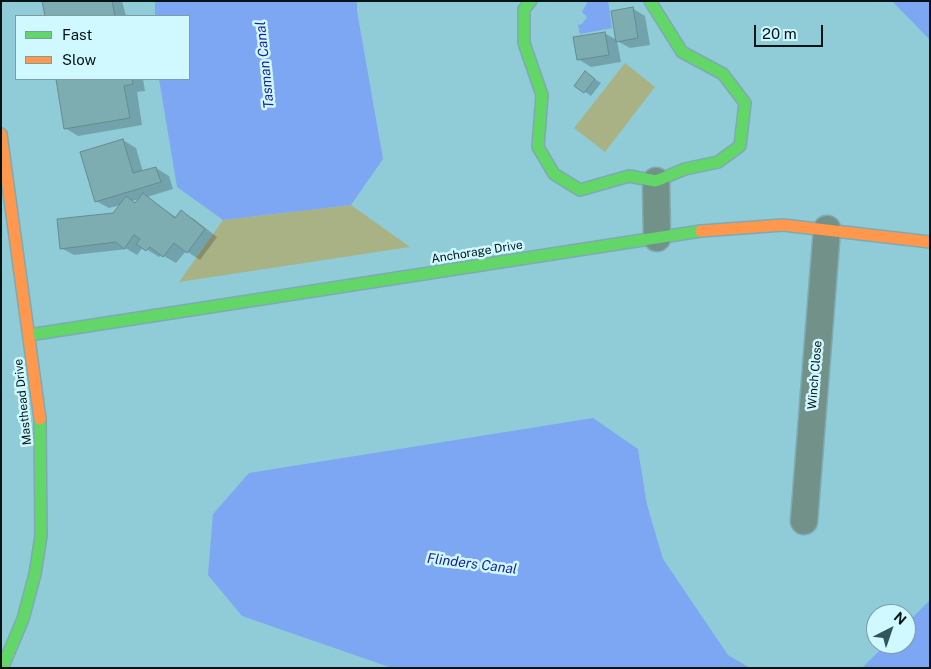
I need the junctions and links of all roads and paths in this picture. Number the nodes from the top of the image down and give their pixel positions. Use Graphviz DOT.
graph roads {
  1 [pos="531,1"];
  2 [pos="650,1"];
  3 [pos="1,134"];
  4 [pos="656,181"];
  5 [pos="827,230"];
  6 [pos="657,238"];
  7 [pos="930,242"];
  8 [pos="29,335"];
  9 [pos="804,521"];
  10 [pos="6,665"];
  1 -- 4 [label="street"];
  2 -- 4 [label="street"];
  3 -- 8 [label="street, Masthead Drive"];
  4 -- 6 [label="street"];
  5 -- 6 [label="street, Anchorage Drive"];
  5 -- 7 [label="street, Anchorage Drive"];
  5 -- 9 [label="street, Winch Close"];
  6 -- 8 [label="street, Anchorage Drive"];
  8 -- 10 [label="street, Masthead Drive"];
}
